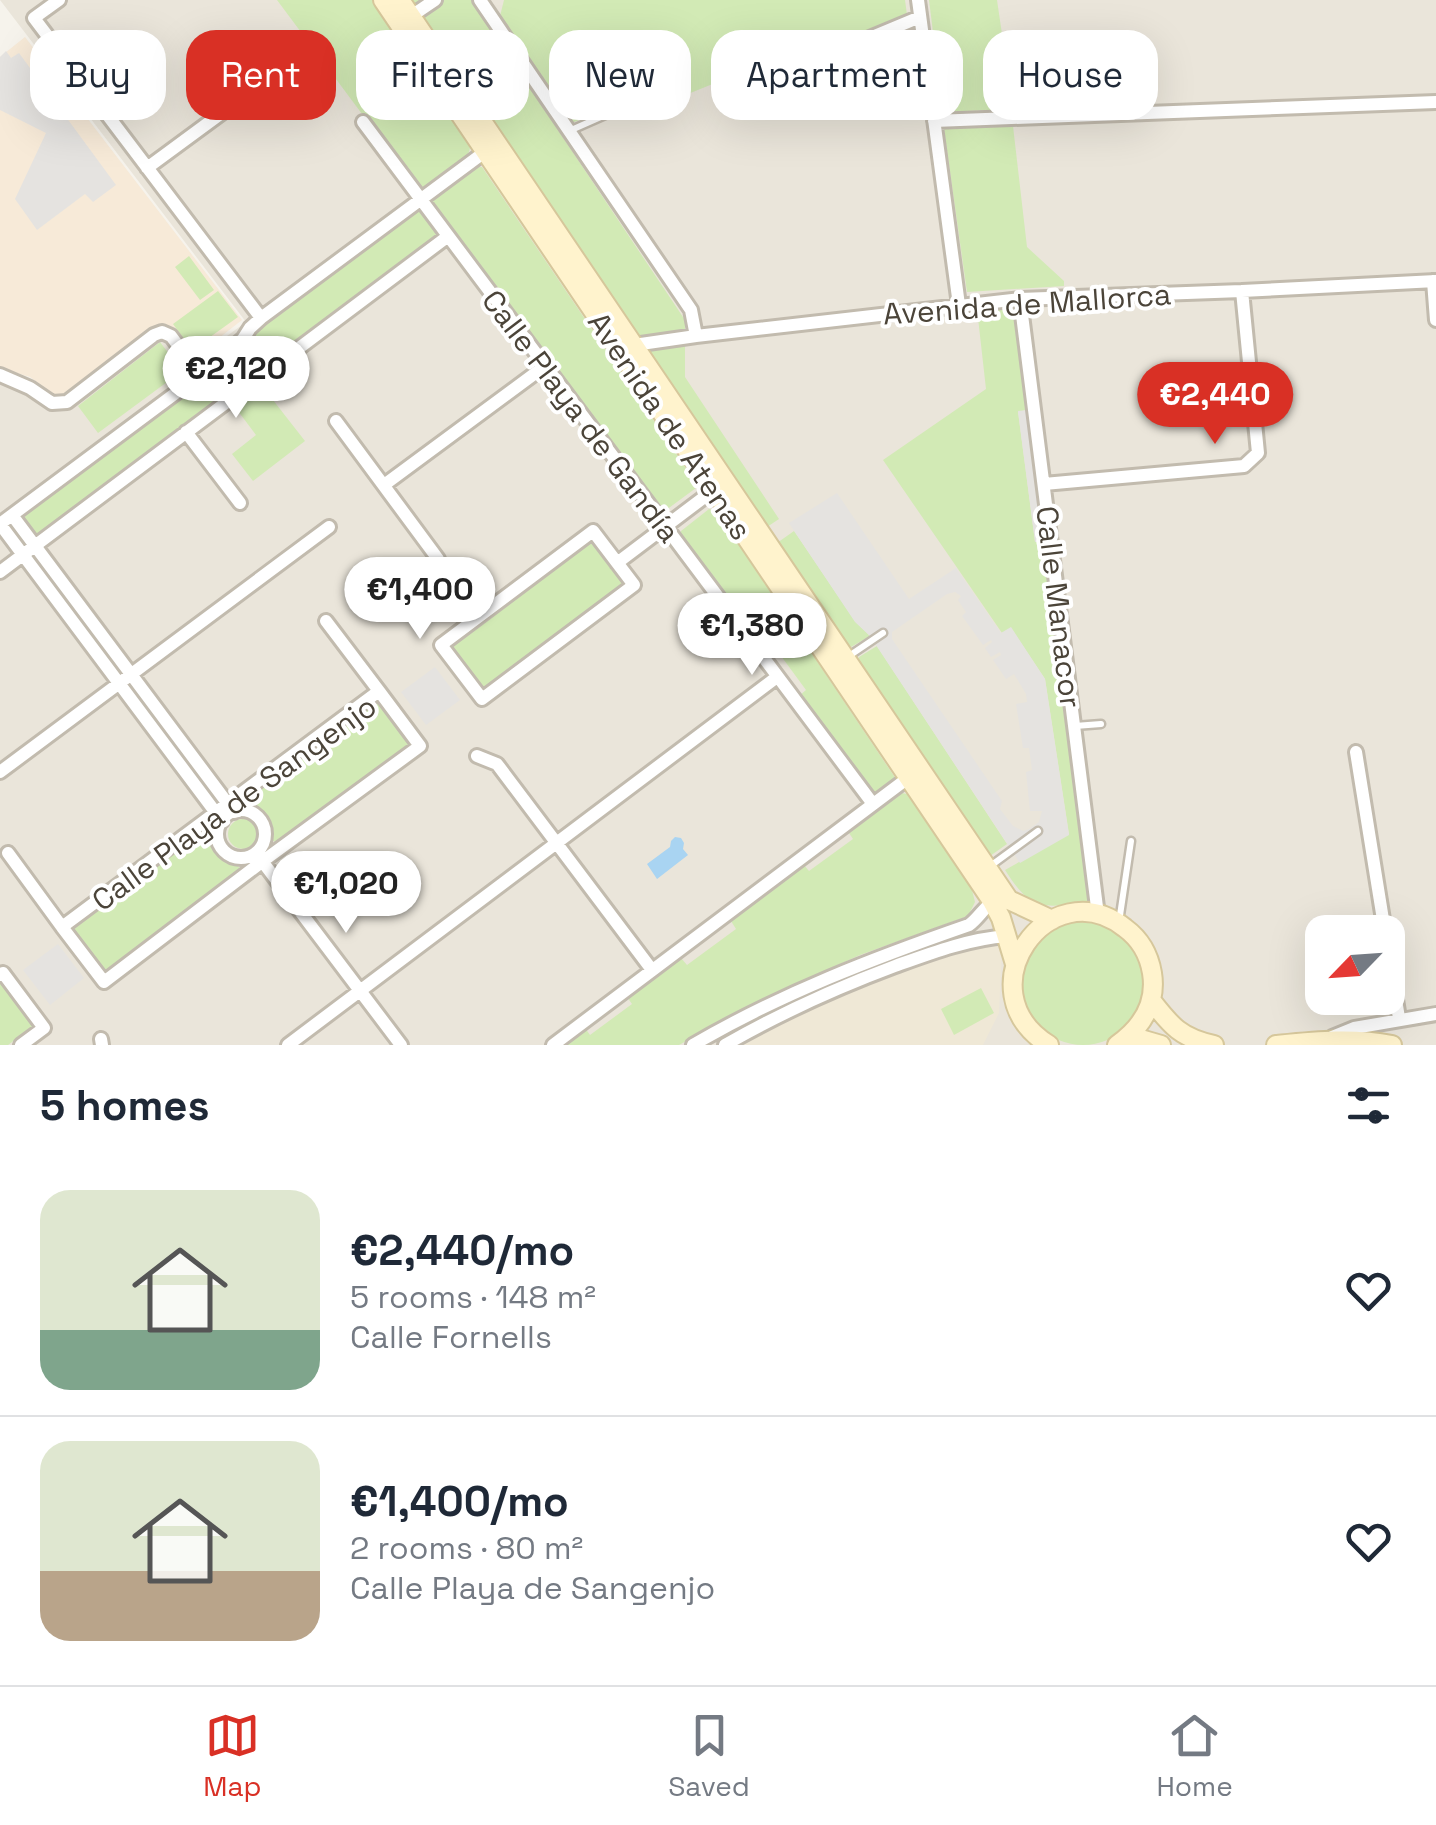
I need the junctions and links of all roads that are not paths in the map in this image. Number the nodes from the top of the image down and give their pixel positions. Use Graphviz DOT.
graph roads {
  1 [pos="58,0"];
  2 [pos="383,0"];
  3 [pos="400,0"];
  4 [pos="435,0"];
  5 [pos="480,0"];
  6 [pos="918,0"];
  7 [pos="920,17"];
  8 [pos="405,20"];
  9 [pos="889,30"];
  10 [pos="1436,102"];
  11 [pos="212,120"];
  12 [pos="595,120"];
  13 [pos="934,121"];
  14 [pos="363,122"];
  15 [pos="568,132"];
  16 [pos="490,147"];
  17 [pos="147,168"];
  18 [pos="420,200"];
  19 [pos="448,237"];
  20 [pos="1434,280"];
  21 [pos="1242,291"];
  22 [pos="1020,299"];
  23 [pos="958,305"];
  24 [pos="261,318"];
  25 [pos="1436,320"];
  26 [pos="696,336"];
  27 [pos="243,339"];
  28 [pos="628,350"];
  29 [pos="545,366"];
  30 [pos="268,371"];
  31 [pos="200,375"];
  32 [pos="0,376"];
  33 [pos="336,421"];
  34 [pos="186,432"];
  35 [pos="1044,484"];
  36 [pos="384,486"];
  37 [pos="719,486"];
  38 [pos="240,503"];
  39 [pos="4,521"];
  40 [pos="664,527"];
  41 [pos="329,528"];
  42 [pos="29,550"];
  43 [pos="438,559"];
  44 [pos="617,563"];
  45 [pos="0,572"];
  46 [pos="326,620"];
  47 [pos="882,633"];
  48 [pos="839,663"];
  49 [pos="131,675"];
  50 [pos="777,677"];
  51 [pos="118,684"];
  52 [pos="379,691"];
  53 [pos="1101,724"];
  54 [pos="1074,726"];
  55 [pos="1356,752"];
  56 [pos="477,756"];
  57 [pos="0,772"];
  58 [pos="908,778"];
  59 [pos="873,804"];
  60 [pos="225,813"];
  61 [pos="1038,831"];
  62 [pos="1131,841"];
  63 [pos="556,844"];
  64 [pos="8,853"];
  65 [pos="259,857"];
  66 [pos="988,868"];
  67 [pos="1000,901"];
  68 [pos="1098,914"];
  69 [pos="1382,915"];
  70 [pos="1052,920"];
  71 [pos="1119,923"];
  72 [pos="62,927"];
  73 [pos="1007,936"];
  74 [pos="1015,964"];
  75 [pos="652,970"];
  76 [pos="0,974"];
  77 [pos="360,991"];
  78 [pos="1152,1000"];
  79 [pos="1436,1014"];
  80 [pos="1398,1015"];
  81 [pos="1398,1018"];
  82 [pos="1124,1040"];
  83 [pos="1326,1040"];
  84 [pos="21,1045"];
  85 [pos="288,1045"];
  86 [pos="401,1045"];
  87 [pos="552,1045"];
  88 [pos="693,1045"];
  89 [pos="725,1045"];
  90 [pos="1049,1045"];
  91 [pos="1162,1045"];
  92 [pos="1214,1045"];
  93 [pos="1276,1045"];
  94 [pos="1392,1045"];
  1 -- 17 [label="street"];
  2 -- 8 [label="main road, Avenida de Atenas"];
  3 -- 8 [label="main road, Avenida de Atenas"];
  4 -- 8 [label="street"];
  5 -- 15 [label="street"];
  6 -- 7 [label="street"];
  7 -- 9 [label="street"];
  7 -- 13 [label="street"];
  8 -- 16 [label="main road, Avenida de Atenas"];
  10 -- 13 [label="street"];
  11 -- 17 [label="street"];
  12 -- 15 [label="lane"];
  13 -- 23 [label="street"];
  14 -- 18 [label="street, Calle Playa de Gandía"];
  15 -- 26 [label="street"];
  16 -- 18 [label="street"];
  16 -- 28 [label="main road, Avenida de Atenas"];
  17 -- 24 [label="street"];
  18 -- 19 [label="street, Calle Playa de Gandía"];
  18 -- 24 [label="street"];
  19 -- 29 [label="street, Calle Playa de Gandía"];
  19 -- 30 [label="street"];
  20 -- 21 [label="street, Avenida de Mallorca"];
  20 -- 25 [label="street"];
  21 -- 22 [label="street, Avenida de Mallorca"];
  21 -- 35 [label="street"];
  22 -- 23 [label="street, Avenida de Mallorca"];
  22 -- 35 [label="street, Calle Manacor"];
  23 -- 26 [label="street, Avenida de Mallorca"];
  24 -- 27 [label="street"];
  26 -- 28 [label="street, Avenida de Mallorca"];
  27 -- 30 [label="street"];
  27 -- 31 [label="street"];
  28 -- 37 [label="main road, Avenida de Atenas"];
  29 -- 36 [label="street"];
  29 -- 40 [label="street, Calle Playa de Gandía"];
  30 -- 34 [label="street"];
  31 -- 32 [label="street"];
  31 -- 39 [label="street"];
  33 -- 36 [label="street"];
  34 -- 38 [label="street"];
  34 -- 42 [label="street"];
  35 -- 54 [label="street, Calle Manacor"];
  36 -- 43 [label="street"];
  37 -- 40 [label="street"];
  37 -- 48 [label="main road, Avenida de Atenas"];
  39 -- 42 [label="street"];
  40 -- 44 [label="street"];
  40 -- 50 [label="street, Calle Playa de Gandía"];
  41 -- 49 [label="street"];
  42 -- 45 [label="street"];
  42 -- 49 [label="street"];
  42 -- 51 [label="street"];
  44 -- 44 [label="street"];
  46 -- 52 [label="street"];
  47 -- 48 [label="lane"];
  48 -- 58 [label="main road, Avenida de Atenas"];
  48 -- 66 [label="main road, Avenida de Atenas"];
  49 -- 51 [label="street"];
  49 -- 60 [label="street"];
  50 -- 59 [label="street, Calle Playa de Gandía"];
  50 -- 63 [label="street"];
  51 -- 57 [label="street"];
  51 -- 60 [label="street"];
  52 -- 60 [label="street, Calle Playa de Sangenjo"];
  52 -- 65 [label="street, Calle Playa de Sangenjo"];
  53 -- 54 [label="lane"];
  54 -- 68 [label="street, Calle Manacor"];
  55 -- 69 [label="street"];
  56 -- 63 [label="street"];
  58 -- 59 [label="street"];
  58 -- 67 [label="main road, Avenida de Atenas"];
  59 -- 75 [label="street"];
  60 -- 65 [label="street"];
  60 -- 65 [label="street"];
  60 -- 72 [label="street, Calle Playa de Sangenjo"];
  61 -- 66 [label="lane"];
  62 -- 71 [label="lane"];
  63 -- 75 [label="street"];
  63 -- 77 [label="street"];
  64 -- 72 [label="street"];
  65 -- 72 [label="street, Calle Playa de Sangenjo"];
  65 -- 77 [label="street"];
  66 -- 67 [label="main road, Avenida de Atenas"];
  67 -- 70 [label="main road"];
  67 -- 73 [label="main road, Avenida de Atenas"];
  67 -- 88 [label="street"];
  68 -- 70 [label="main road"];
  68 -- 71 [label="main road"];
  70 -- 74 [label="main road"];
  71 -- 78 [label="main road"];
  73 -- 74 [label="main road, Avenida de Atenas"];
  73 -- 89 [label="street"];
  74 -- 90 [label="main road, Avenida de Atenas"];
  75 -- 87 [label="street"];
  76 -- 84 [label="street"];
  77 -- 85 [label="street"];
  77 -- 86 [label="street"];
  78 -- 82 [label="main road"];
  78 -- 92 [label="main road"];
  79 -- 81 [label="street"];
  80 -- 81 [label="street"];
  81 -- 83 [label="street"];
  82 -- 91 [label="main road"];
  83 -- 93 [label="main road"];
  83 -- 94 [label="main road"];
}
